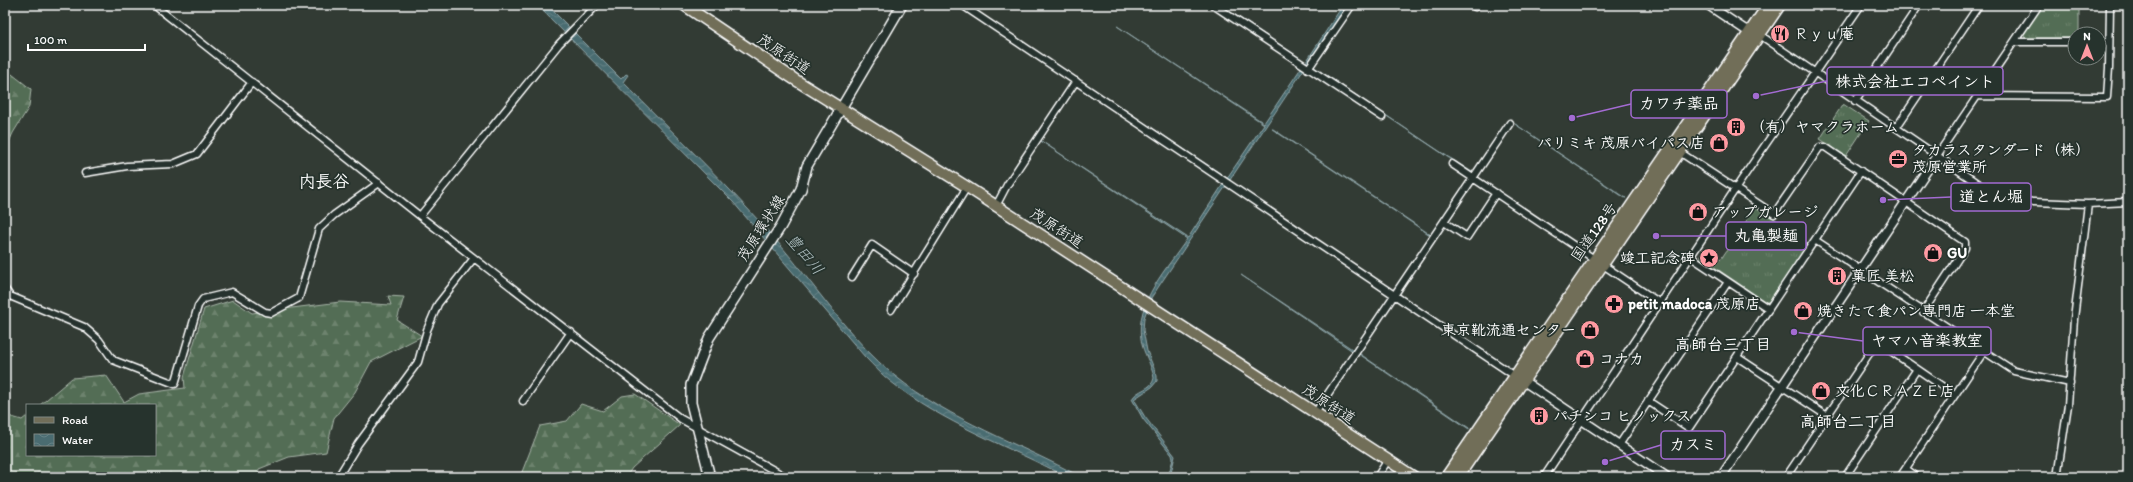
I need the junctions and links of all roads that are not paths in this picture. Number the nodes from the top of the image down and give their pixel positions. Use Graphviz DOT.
graph roads {
  1 [pos="154,5"];
  2 [pos="597,5"];
  3 [pos="684,5"];
  4 [pos="902,5"];
  5 [pos="962,5"];
  6 [pos="1213,5"];
  7 [pos="1352,5"];
  8 [pos="1472,5"];
  9 [pos="1476,5"];
  10 [pos="1708,5"];
  11 [pos="1768,5"];
  12 [pos="1780,5"];
  13 [pos="1861,5"];
  14 [pos="1919,5"];
  15 [pos="1979,5"];
  16 [pos="2038,5"];
  17 [pos="2110,5"];
  18 [pos="1755,33"];
  19 [pos="2014,42"];
  20 [pos="2067,42"];
  21 [pos="2110,42"];
  22 [pos="1308,69"];
  23 [pos="1816,73"];
  24 [pos="1076,81"];
  25 [pos="252,82"];
  26 [pos="1978,96"];
  27 [pos="1854,101"];
  28 [pos="842,108"];
  29 [pos="1382,117"];
  30 [pos="1510,123"];
  31 [pos="1896,128"];
  32 [pos="1676,149"];
  33 [pos="1936,157"];
  34 [pos="1452,164"];
  35 [pos="1861,171"];
  36 [pos="85,174"];
  37 [pos="1474,178"];
  38 [pos="379,182"];
  39 [pos="967,187"];
  40 [pos="1737,190"];
  41 [pos="1496,193"];
  42 [pos="1907,201"];
  43 [pos="2128,202"];
  44 [pos="2088,204"];
  45 [pos="996,206"];
  46 [pos="420,216"];
  47 [pos="1444,222"];
  48 [pos="1815,240"];
  49 [pos="1691,257"];
  50 [pos="474,258"];
  51 [pos="1598,262"];
  52 [pos="1860,270"];
  53 [pos="914,274"];
  54 [pos="852,277"];
  55 [pos="1728,282"];
  56 [pos="5,289"];
  57 [pos="1395,295"];
  58 [pos="1660,304"];
  59 [pos="1769,309"];
  60 [pos="891,310"];
  61 [pos="1923,312"];
  62 [pos="571,332"];
  63 [pos="1983,353"];
  64 [pos="1737,357"];
  65 [pos="1917,369"];
  66 [pos="1515,376"];
  67 [pos="1524,381"];
  68 [pos="2070,383"];
  69 [pos="1782,386"];
  70 [pos="1955,395"];
  71 [pos="523,401"];
  72 [pos="1648,402"];
  73 [pos="1315,413"];
  74 [pos="1826,416"];
  75 [pos="1582,420"];
  76 [pos="699,430"];
  77 [pos="1619,445"];
  78 [pos="1388,460"];
  79 [pos="1906,469"];
  80 [pos="338,477"];
  81 [pos="710,477"];
  82 [pos="786,477"];
  83 [pos="1377,477"];
  84 [pos="1414,477"];
  85 [pos="1446,477"];
  86 [pos="1458,477"];
  87 [pos="1544,477"];
  88 [pos="1667,477"];
  89 [pos="1721,477"];
  90 [pos="1786,477"];
  91 [pos="1845,477"];
  92 [pos="1900,477"];
  93 [pos="1917,477"];
  94 [pos="2057,477"];
  1 -- 25 [label="street"];
  2 -- 46 [label="street"];
  3 -- 28 [label="main road, 茂原街道"];
  4 -- 28 [label="main road, 茂原環状線"];
  5 -- 24 [label="street"];
  6 -- 22 [label="street"];
  7 -- 22 [label="street"];
  8 -- 9 [label="street"];
  10 -- 18 [label="street"];
  11 -- 18 [label="main road, 国道128号"];
  12 -- 18 [label="main road, 国道128号"];
  13 -- 23 [label="street"];
  14 -- 27 [label="street"];
  15 -- 31 [label="street"];
  16 -- 19 [label="street"];
  17 -- 21 [label="street"];
  18 -- 23 [label="street"];
  18 -- 32 [label="main road, 国道128号"];
  19 -- 20 [label="street"];
  19 -- 26 [label="street"];
  21 -- 26 [label="street"];
  22 -- 29 [label="street"];
  23 -- 27 [label="street"];
  23 -- 40 [label="street"];
  24 -- 45 [label="street"];
  24 -- 57 [label="street"];
  25 -- 36 [label="street"];
  25 -- 38 [label="street"];
  26 -- 33 [label="street"];
  27 -- 31 [label="street"];
  28 -- 39 [label="main road, 茂原街道"];
  28 -- 76 [label="main road, 茂原環状線"];
  30 -- 37 [label="street"];
  31 -- 33 [label="street"];
  32 -- 40 [label="street"];
  32 -- 51 [label="main road, 国道128号"];
  33 -- 42 [label="street"];
  33 -- 44 [label="street"];
  34 -- 37 [label="street"];
  35 -- 40 [label="street"];
  35 -- 42 [label="street"];
  35 -- 48 [label="street"];
  37 -- 41 [label="street"];
  37 -- 47 [label="street"];
  38 -- 46 [label="street"];
  38 -- 56 [label="street"];
  39 -- 45 [label="main road, 茂原街道"];
  39 -- 53 [label="street"];
  40 -- 49 [label="street"];
  41 -- 47 [label="street"];
  41 -- 51 [label="street"];
  42 -- 52 [label="street"];
  42 -- 61 [label="street"];
  43 -- 44 [label="street"];
  44 -- 68 [label="street"];
  45 -- 73 [label="main road, 茂原街道"];
  46 -- 50 [label="street"];
  47 -- 57 [label="street"];
  48 -- 52 [label="street"];
  48 -- 59 [label="street"];
  49 -- 55 [label="street"];
  49 -- 58 [label="street"];
  50 -- 62 [label="street"];
  50 -- 80 [label="street"];
  51 -- 58 [label="street"];
  51 -- 66 [label="main road, 国道128号"];
  51 -- 67 [label="main road, 国道128号"];
  52 -- 61 [label="street"];
  52 -- 69 [label="street"];
  53 -- 54 [label="street"];
  53 -- 60 [label="street"];
  55 -- 59 [label="street"];
  55 -- 72 [label="street"];
  57 -- 66 [label="street"];
  57 -- 73 [label="street"];
  58 -- 75 [label="street"];
  59 -- 64 [label="street"];
  61 -- 63 [label="street"];
  62 -- 71 [label="street"];
  62 -- 76 [label="street"];
  63 -- 68 [label="street"];
  63 -- 70 [label="street"];
  64 -- 69 [label="street"];
  64 -- 72 [label="street"];
  65 -- 70 [label="street"];
  65 -- 74 [label="street"];
  65 -- 91 [label="street"];
  66 -- 67 [label="street"];
  66 -- 85 [label="main road, 国道128号"];
  67 -- 75 [label="street"];
  67 -- 86 [label="main road, 国道128号"];
  68 -- 94 [label="street"];
  69 -- 74 [label="street"];
  69 -- 89 [label="street"];
  70 -- 79 [label="street"];
  72 -- 77 [label="street"];
  73 -- 78 [label="main road, 茂原街道"];
  74 -- 90 [label="street"];
  75 -- 77 [label="street"];
  75 -- 87 [label="street"];
  76 -- 81 [label="main road, 茂原環状線"];
  76 -- 82 [label="street"];
  77 -- 88 [label="street"];
  78 -- 83 [label="street"];
  78 -- 84 [label="main road, 茂原街道"];
  79 -- 92 [label="street"];
  79 -- 93 [label="street"];
}
